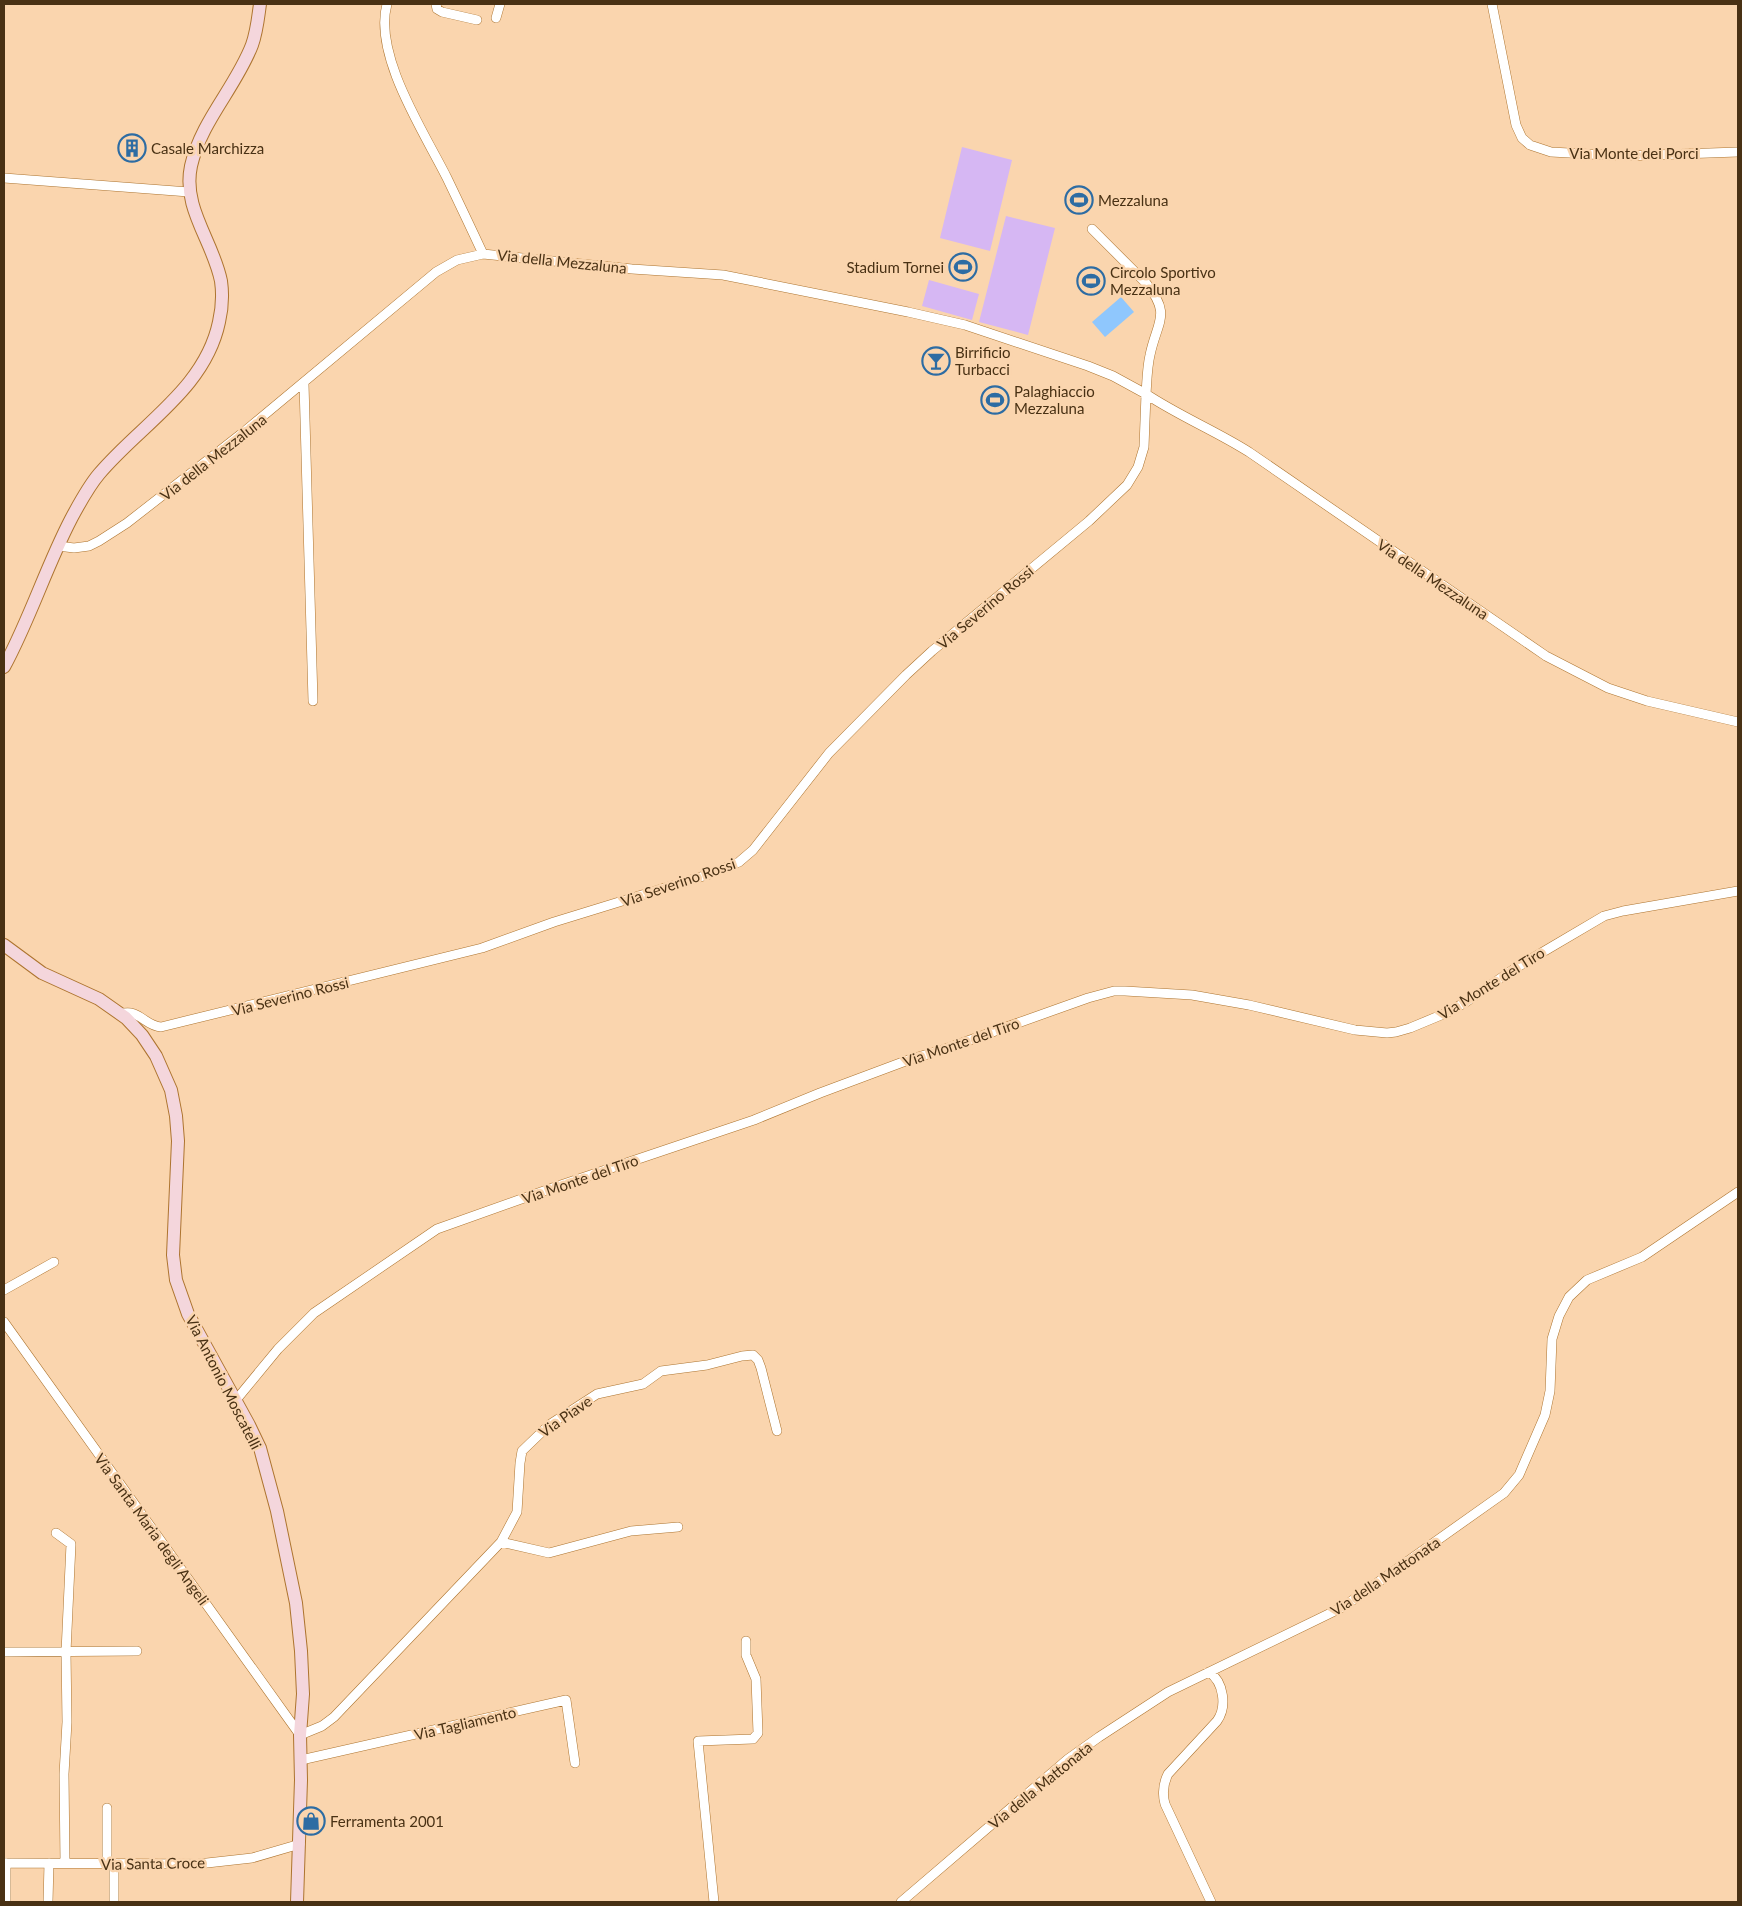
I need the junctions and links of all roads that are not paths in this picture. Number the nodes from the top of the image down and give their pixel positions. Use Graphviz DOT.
graph roads {
  1 [pos="260,4"];
  2 [pos="387,4"];
  3 [pos="436,4"];
  4 [pos="500,4"];
  5 [pos="1492,4"];
  6 [pos="496,18"];
  7 [pos="477,20"];
  8 [pos="1738,152"];
  9 [pos="4,178"];
  10 [pos="190,192"];
  11 [pos="1092,229"];
  12 [pos="483,254"];
  13 [pos="304,384"];
  14 [pos="1146,394"];
  15 [pos="58,546"];
  16 [pos="4,667"];
  17 [pos="313,701"];
  18 [pos="1738,722"];
  19 [pos="1738,891"];
  20 [pos="4,945"];
  21 [pos="121,1014"];
  22 [pos="1738,1192"];
  23 [pos="54,1262"];
  24 [pos="4,1290"];
  25 [pos="4,1322"];
  26 [pos="236,1400"];
  27 [pos="777,1431"];
  28 [pos="678,1527"];
  29 [pos="56,1533"];
  30 [pos="500,1542"];
  31 [pos="746,1641"];
  32 [pos="136,1651"];
  33 [pos="4,1652"];
  34 [pos="66,1652"];
  35 [pos="1209,1672"];
  36 [pos="300,1735"];
  37 [pos="300,1760"];
  38 [pos="576,1763"];
  39 [pos="107,1808"];
  40 [pos="300,1844"];
  41 [pos="5,1863"];
  42 [pos="49,1863"];
  43 [pos="65,1864"];
  44 [pos="110,1864"];
  45 [pos="6,1902"];
  46 [pos="48,1902"];
  47 [pos="114,1902"];
  48 [pos="297,1902"];
  49 [pos="714,1902"];
  50 [pos="900,1902"];
  51 [pos="1211,1902"];
  1 -- 10 [label="street"];
  2 -- 12 [label="street"];
  3 -- 7 [label="street"];
  4 -- 6 [label="street"];
  5 -- 8 [label="street, Via Monte dei Porci"];
  9 -- 10 [label="street"];
  10 -- 15 [label="street"];
  11 -- 14 [label="street"];
  12 -- 13 [label="street, Via della Mezzaluna"];
  12 -- 14 [label="street, Via della Mezzaluna"];
  13 -- 15 [label="street, Via della Mezzaluna"];
  13 -- 17 [label="street"];
  14 -- 18 [label="street, Via della Mezzaluna"];
  14 -- 21 [label="street, Via Severino Rossi"];
  15 -- 16 [label="street"];
  19 -- 26 [label="street, Via Monte del Tiro"];
  20 -- 21 [label="street, Via Antonio Moscatelli"];
  21 -- 26 [label="street, Via Antonio Moscatelli"];
  22 -- 35 [label="street, Via della Mattonata"];
  23 -- 24 [label="street"];
  25 -- 36 [label="street, Via Santa Maria degli Angeli"];
  26 -- 36 [label="street, Via Antonio Moscatelli"];
  27 -- 30 [label="street, Via Piave"];
  28 -- 30 [label="street"];
  29 -- 34 [label="street"];
  30 -- 36 [label="street, Via Piave"];
  31 -- 49 [label="street"];
  32 -- 34 [label="street"];
  33 -- 34 [label="street"];
  34 -- 43 [label="street"];
  35 -- 50 [label="street, Via della Mattonata"];
  35 -- 51 [label="street"];
  36 -- 37 [label="street, Via Antonio Moscatelli"];
  37 -- 38 [label="street, Via Tagliamento"];
  37 -- 40 [label="street, Via Antonio Moscatelli"];
  39 -- 44 [label="street"];
  40 -- 44 [label="street, Via Santa Croce"];
  40 -- 48 [label="street, Via Antonio Moscatelli"];
  41 -- 42 [label="street, Via Santa Croce"];
  41 -- 45 [label="street"];
  42 -- 43 [label="street, Via Santa Croce"];
  42 -- 46 [label="street"];
  43 -- 44 [label="street, Via Santa Croce"];
  44 -- 47 [label="street"];
}
